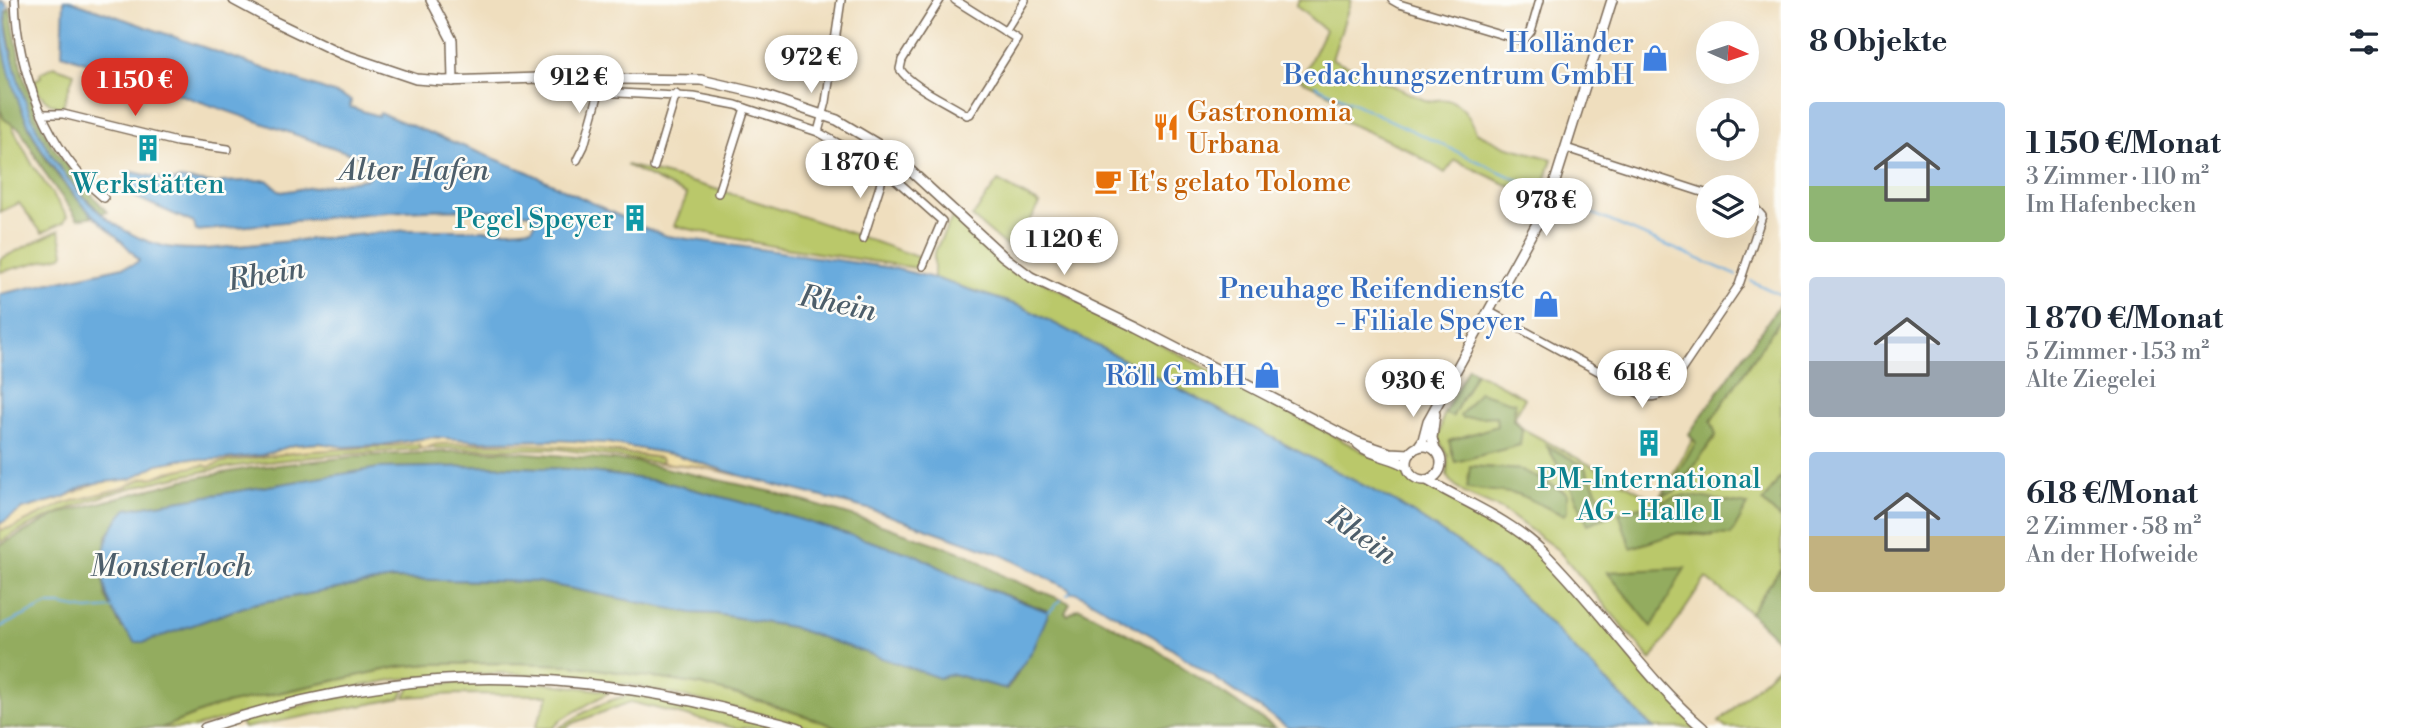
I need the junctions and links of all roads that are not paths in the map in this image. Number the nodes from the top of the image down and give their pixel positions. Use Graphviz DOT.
graph roads {
  1 [pos="15,0"];
  2 [pos="234,0"];
  3 [pos="431,0"];
  4 [pos="841,0"];
  5 [pos="940,0"];
  6 [pos="955,0"];
  7 [pos="1026,0"];
  8 [pos="1392,0"];
  9 [pos="1540,0"];
  10 [pos="1612,0"];
  11 [pos="1005,32"];
  12 [pos="603,78"];
  13 [pos="453,81"];
  14 [pos="601,92"];
  15 [pos="676,94"];
  16 [pos="745,108"];
  17 [pos="43,114"];
  18 [pos="823,115"];
  19 [pos="818,132"];
  20 [pos="1566,148"];
  21 [pos="228,149"];
  22 [pos="578,160"];
  23 [pos="654,167"];
  24 [pos="884,170"];
  25 [pos="1696,190"];
  26 [pos="718,193"];
  27 [pos="104,198"];
  28 [pos="951,208"];
  29 [pos="942,221"];
  30 [pos="1755,238"];
  31 [pos="863,239"];
  32 [pos="923,266"];
  33 [pos="1488,311"];
  34 [pos="1435,412"];
  35 [pos="1357,442"];
  36 [pos="1418,447"];
  37 [pos="1435,450"];
  38 [pos="1410,453"];
  39 [pos="1408,466"];
  40 [pos="1438,473"];
  41 [pos="1427,480"];
  42 [pos="1454,496"];
  43 [pos="205,728"];
  44 [pos="799,728"];
  45 [pos="1703,728"];
  1 -- 17 [label="street"];
  2 -- 13 [label="street"];
  3 -- 13 [label="street"];
  4 -- 18 [label="street"];
  5 -- 11 [label="street"];
  6 -- 11 [label="street"];
  7 -- 11 [label="street"];
  8 -- 9 [label="street"];
  10 -- 20 [label="street"];
  12 -- 13 [label="street"];
  12 -- 14 [label="street"];
  12 -- 18 [label="street"];
  14 -- 15 [label="street"];
  14 -- 22 [label="street"];
  15 -- 16 [label="street"];
  15 -- 23 [label="street"];
  16 -- 19 [label="street"];
  16 -- 26 [label="street"];
  17 -- 21 [label="street"];
  17 -- 27 [label="street"];
  18 -- 19 [label="street"];
  18 -- 28 [label="street"];
  19 -- 24 [label="street"];
  20 -- 25 [label="street"];
  20 -- 33 [label="street"];
  24 -- 29 [label="street"];
  24 -- 31 [label="street"];
  28 -- 29 [label="street"];
  28 -- 35 [label="street"];
  29 -- 32 [label="street"];
  30 -- 33 [label="street"];
  33 -- 34 [label="street"];
  34 -- 36 [label="street"];
  34 -- 37 [label="street"];
  35 -- 38 [label="street"];
  35 -- 39 [label="street"];
  36 -- 37 [label="street"];
  36 -- 38 [label="street"];
  37 -- 40 [label="street"];
  38 -- 39 [label="street"];
  39 -- 41 [label="street"];
  40 -- 41 [label="street"];
  40 -- 42 [label="street"];
  41 -- 42 [label="street"];
  42 -- 45 [label="street"];
  43 -- 44 [label="street"];
}
